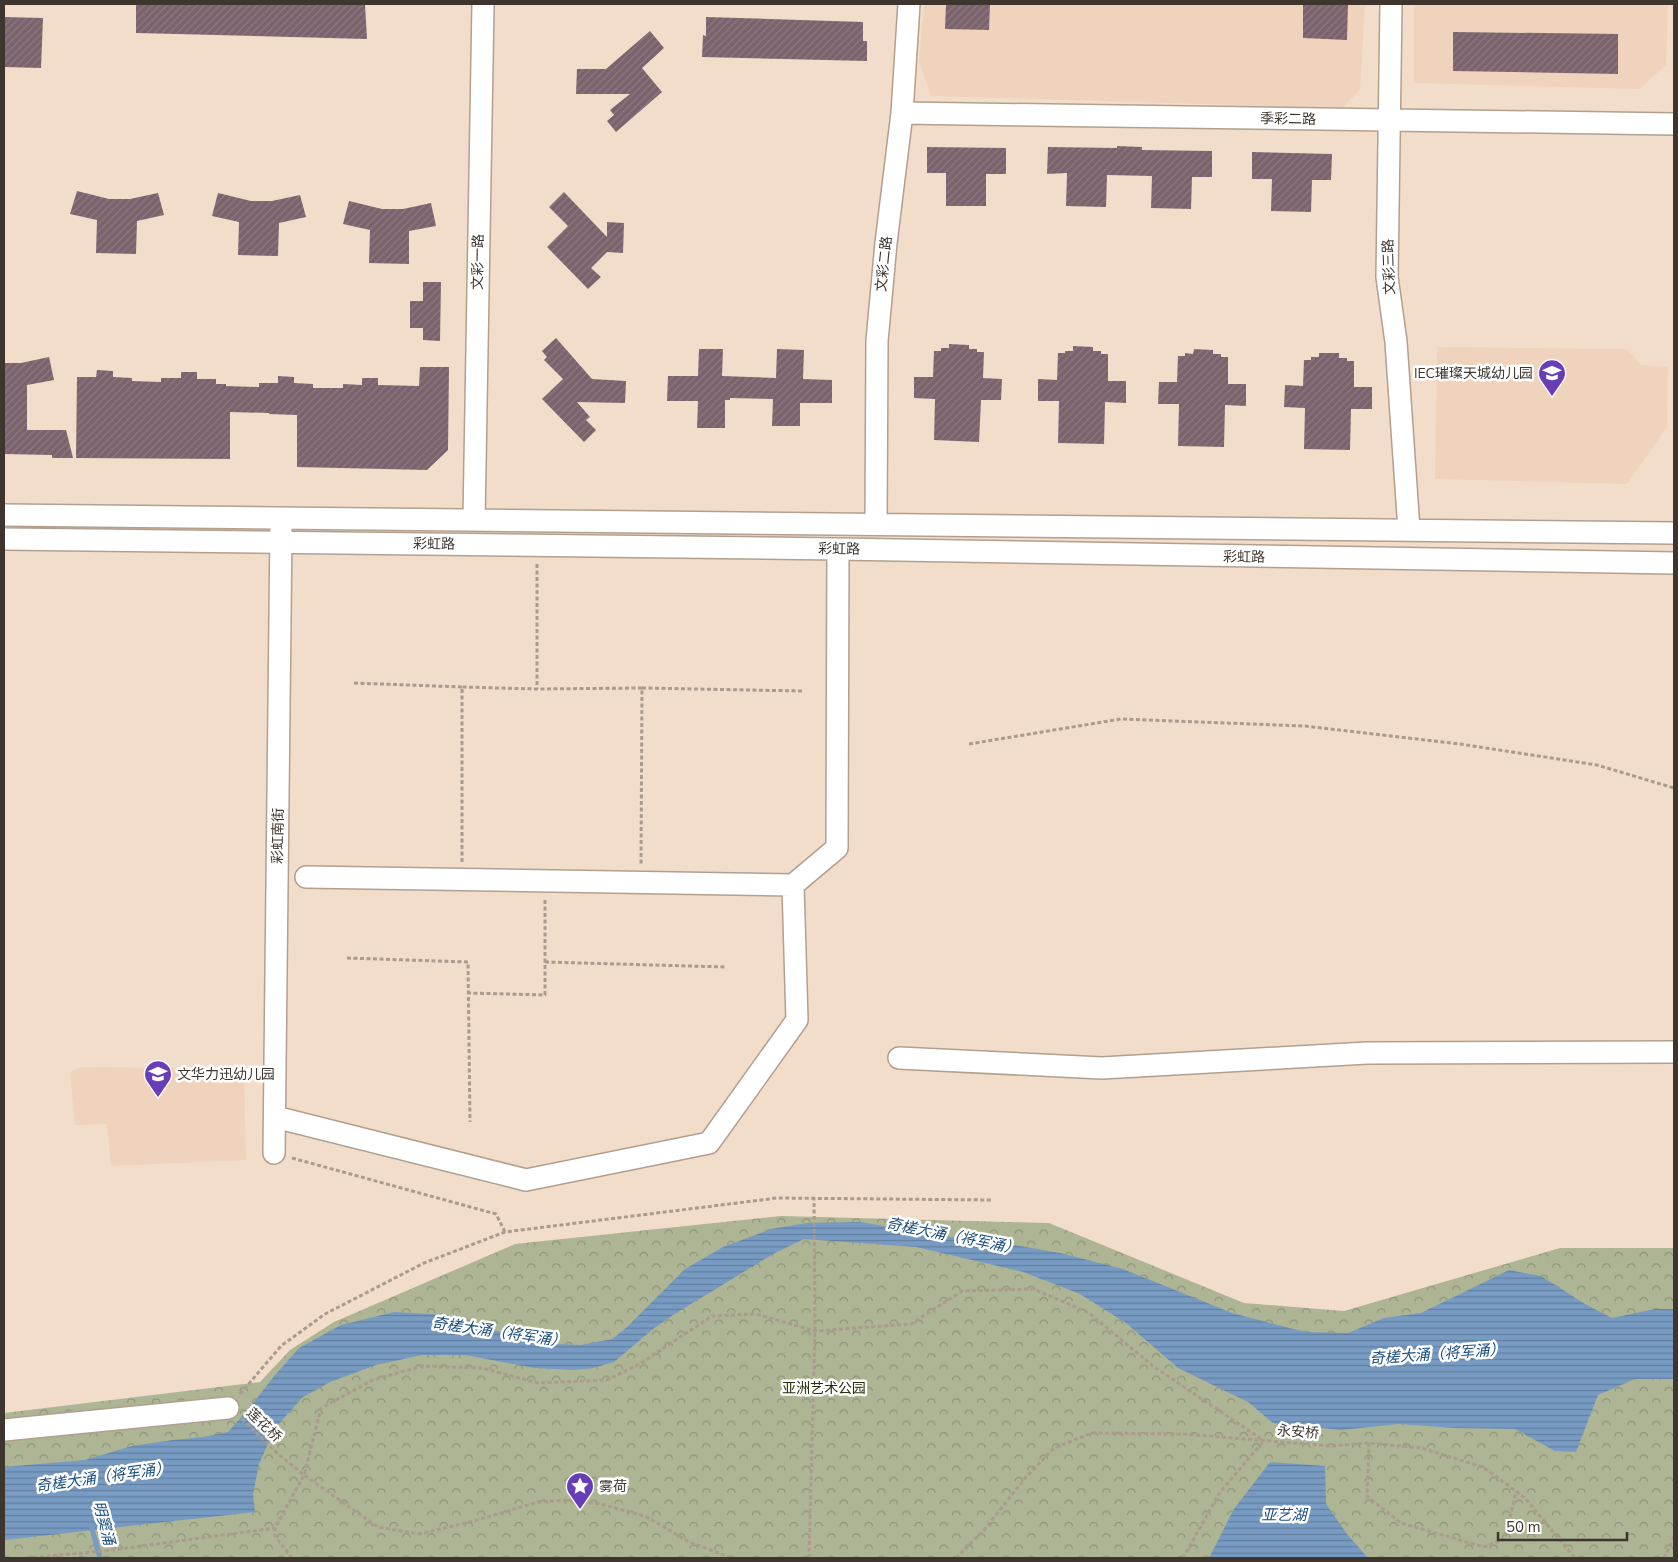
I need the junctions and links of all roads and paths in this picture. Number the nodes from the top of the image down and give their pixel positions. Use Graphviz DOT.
graph roads {
  1 [pos="483,4"];
  2 [pos="909,4"];
  3 [pos="1391,4"];
  4 [pos="902,113"];
  5 [pos="1390,121"];
  6 [pos="1674,124"];
  7 [pos="4,515"];
  8 [pos="282,518"];
  9 [pos="474,520"];
  10 [pos="876,524"];
  11 [pos="1409,530"];
  12 [pos="1674,532"];
  13 [pos="4,539"];
  14 [pos="281,542"];
  15 [pos="537,546"];
  16 [pos="838,549"];
  17 [pos="1674,563"];
  18 [pos="354,683"];
  19 [pos="462,687"];
  20 [pos="642,688"];
  21 [pos="538,689"];
  22 [pos="803,690"];
  23 [pos="969,744"];
  24 [pos="1674,788"];
  25 [pos="306,877"];
  26 [pos="462,879"];
  27 [pos="546,881"];
  28 [pos="641,883"];
  29 [pos="794,886"];
  30 [pos="348,958"];
  31 [pos="545,962"];
  32 [pos="725,967"];
  33 [pos="467,992"];
  34 [pos="1674,1052"];
  35 [pos="898,1058"];
  36 [pos="275,1117"];
  37 [pos="470,1122"];
  38 [pos="274,1153"];
  39 [pos="814,1198"];
  40 [pos="992,1200"];
  41 [pos="505,1232"];
  42 [pos="815,1331"];
  43 [pos="235,1413"];
  44 [pos="4,1430"];
  45 [pos="1264,1441"];
  46 [pos="1369,1442"];
  47 [pos="304,1475"];
  48 [pos="1516,1491"];
  49 [pos="275,1528"];
  50 [pos="1674,1537"];
  51 [pos="27,1558"];
  52 [pos="292,1558"];
  53 [pos="732,1558"];
  54 [pos="810,1558"];
  55 [pos="956,1558"];
  56 [pos="1183,1558"];
  57 [pos="1575,1558"];
  58 [pos="1664,1558"];
  1 -- 9 [label="street, 文彩一路"];
  2 -- 4 [label="street, 文彩二路"];
  3 -- 5 [label="street, 文彩三路"];
  4 -- 5 [label="street, 季彩二路"];
  4 -- 10 [label="street, 文彩二路"];
  5 -- 6 [label="street, 季彩二路"];
  5 -- 11 [label="street, 文彩三路"];
  7 -- 8 [label="street, 彩虹路"];
  8 -- 9 [label="street, 彩虹路"];
  8 -- 14 [label="street, 彩虹南街"];
  9 -- 10 [label="street, 彩虹路"];
  10 -- 11 [label="street, 彩虹路"];
  11 -- 12 [label="street, 彩虹路"];
  13 -- 14 [label="street, 彩虹路"];
  14 -- 15 [label="street, 彩虹路"];
  14 -- 36 [label="street, 彩虹南街"];
  15 -- 16 [label="street, 彩虹路"];
  15 -- 21 [label="path"];
  16 -- 17 [label="street, 彩虹路"];
  16 -- 29 [label="street"];
  18 -- 19 [label="path"];
  19 -- 21 [label="path"];
  19 -- 26 [label="path"];
  20 -- 21 [label="path"];
  20 -- 22 [label="path"];
  20 -- 28 [label="path"];
  23 -- 24 [label="path"];
  25 -- 26 [label="street"];
  26 -- 27 [label="street"];
  27 -- 28 [label="street"];
  27 -- 31 [label="path"];
  28 -- 29 [label="street"];
  29 -- 36 [label="street"];
  30 -- 33 [label="path"];
  31 -- 32 [label="path"];
  31 -- 33 [label="path"];
  33 -- 37 [label="path"];
  34 -- 35 [label="street"];
  36 -- 38 [label="street, 彩虹南街"];
  38 -- 41 [label="path"];
  39 -- 40 [label="path"];
  39 -- 41 [label="path"];
  39 -- 42 [label="path"];
  41 -- 43 [label="path"];
  42 -- 45 [label="path"];
  42 -- 47 [label="path"];
  42 -- 54 [label="path"];
  43 -- 44 [label="street"];
  43 -- 47 [label="path, 莲花桥"];
  45 -- 46 [label="path, 永安桥"];
  45 -- 55 [label="path, 永安桥"];
  45 -- 56 [label="path"];
  46 -- 48 [label="path, 永安桥"];
  46 -- 48 [label="path"];
  47 -- 49 [label="path"];
  47 -- 53 [label="path, 莲花桥"];
  48 -- 57 [label="path, 永安桥"];
  49 -- 51 [label="path"];
  49 -- 52 [label="path"];
  50 -- 58 [label="path"];
}
